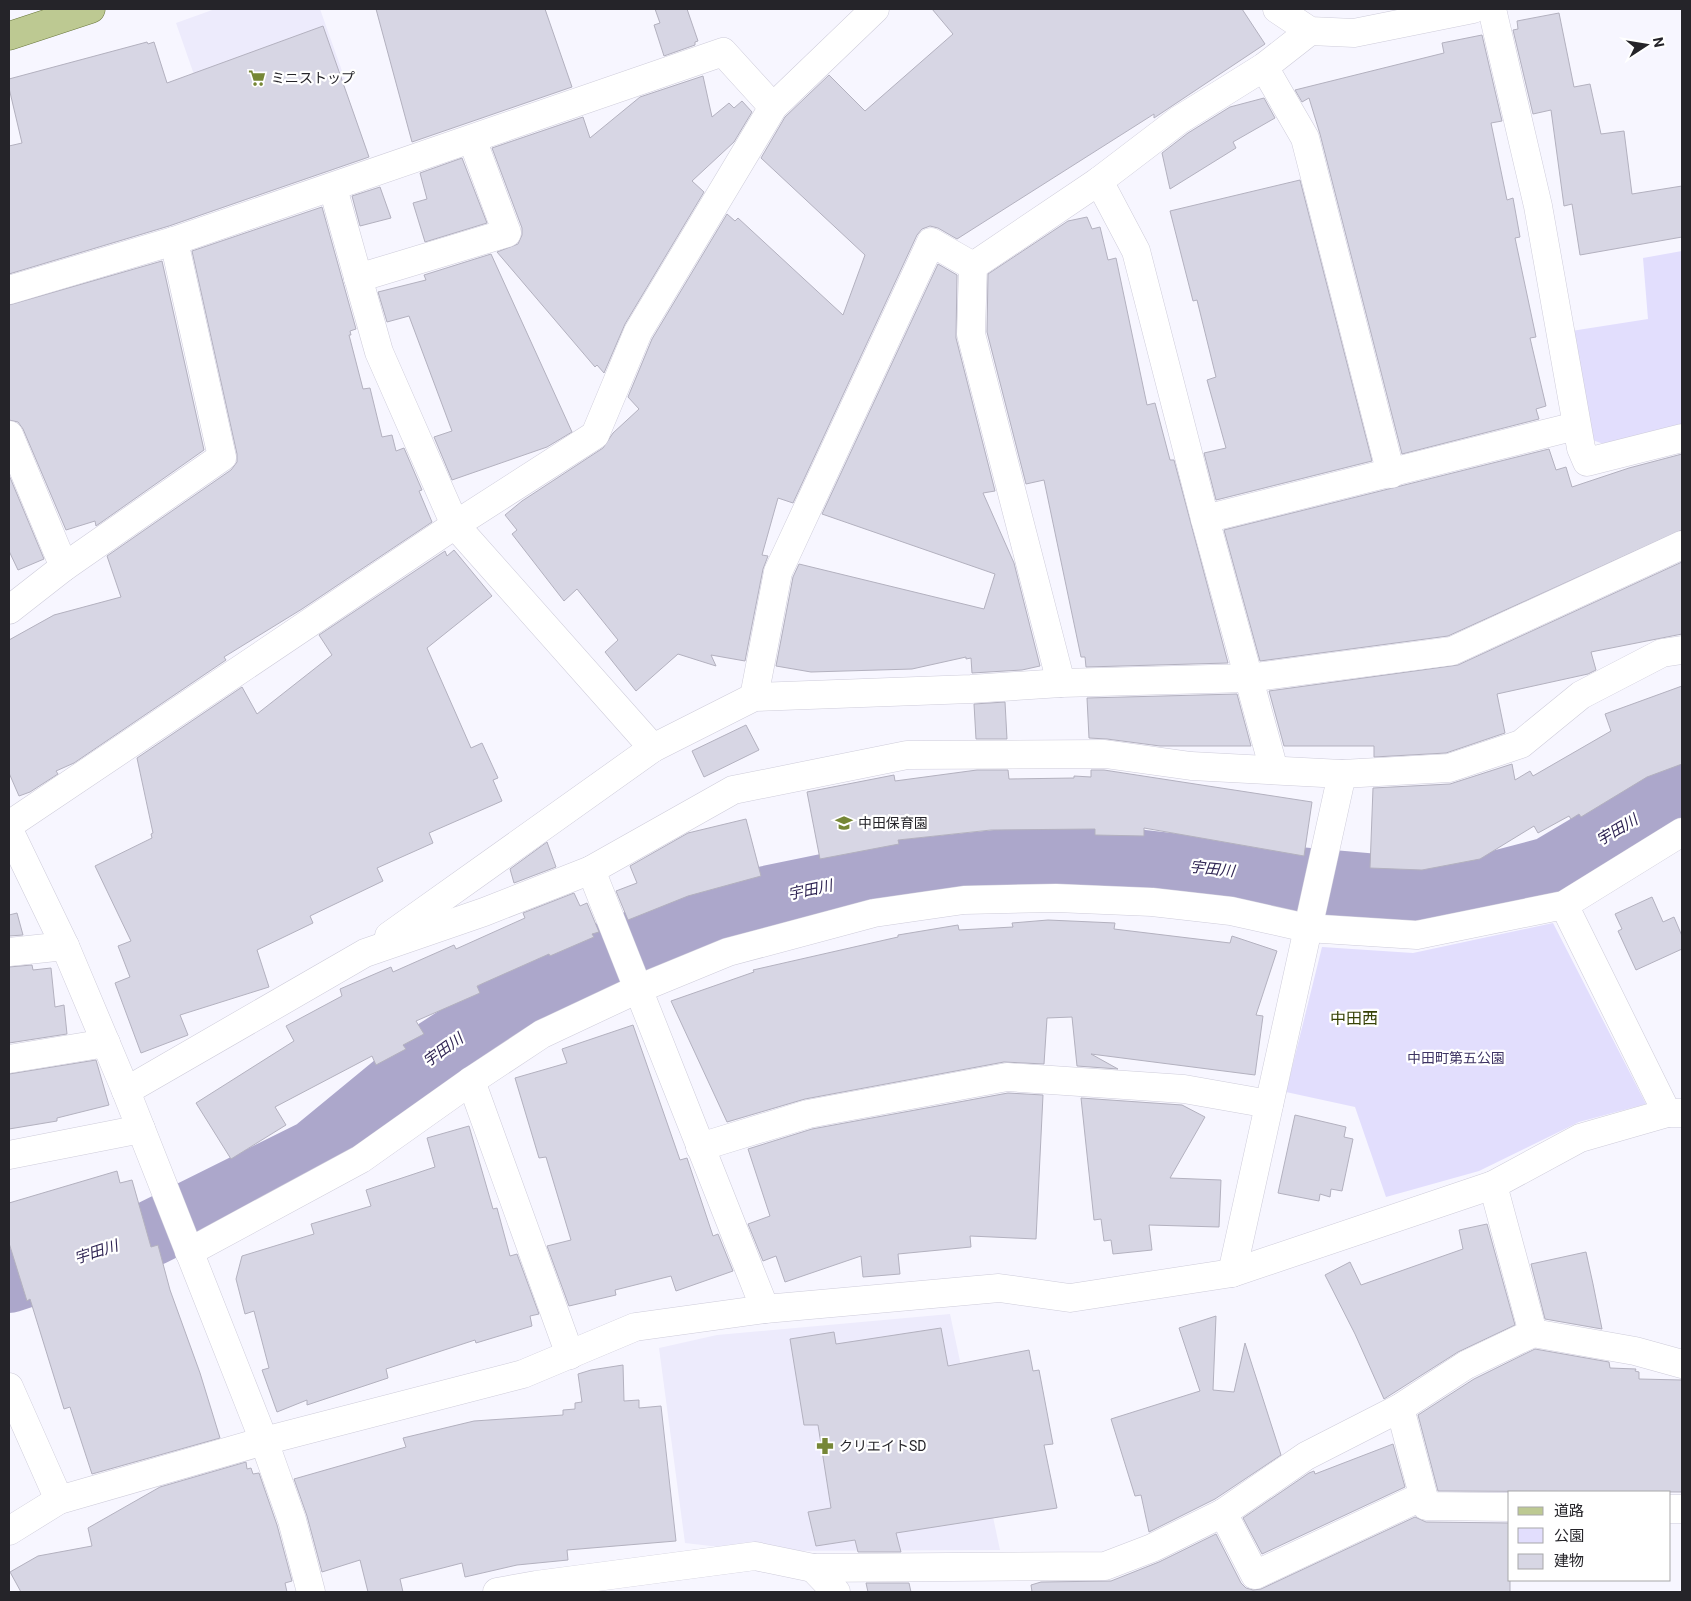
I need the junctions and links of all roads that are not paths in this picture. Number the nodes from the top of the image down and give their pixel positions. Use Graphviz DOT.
graph roads {
  1 [pos="91,9"];
  2 [pos="875,9"];
  3 [pos="1277,9"];
  4 [pos="1472,9"];
  5 [pos="1492,9"];
  6 [pos="1310,31"];
  7 [pos="9,36"];
  8 [pos="1264,67"];
  9 [pos="773,107"];
  10 [pos="472,139"];
  11 [pos="1099,181"];
  12 [pos="333,188"];
  13 [pos="174,241"];
  14 [pos="972,266"];
  15 [pos="358,278"];
  16 [pos="9,290"];
  17 [pos="1576,426"];
  18 [pos="9,435"];
  19 [pos="1682,438"];
  20 [pos="1391,474"];
  21 [pos="1205,519"];
  22 [pos="455,525"];
  23 [pos="1682,545"];
  24 [pos="64,567"];
  25 [pos="9,610"];
  26 [pos="1682,650"];
  27 [pos="1249,678"];
  28 [pos="1061,683"];
  29 [pos="754,697"];
  30 [pos="653,748"];
  31 [pos="1274,770"];
  32 [pos="1342,774"];
  33 [pos="9,825"];
  34 [pos="9,830"];
  35 [pos="1682,832"];
  36 [pos="591,870"];
  37 [pos="1564,905"];
  38 [pos="1307,928"];
  39 [pos="65,946"];
  40 [pos="9,952"];
  41 [pos="365,952"];
  42 [pos="638,988"];
  43 [pos="106,1043"];
  44 [pos="9,1059"];
  45 [pos="471,1081"];
  46 [pos="126,1091"];
  47 [pos="1269,1104"];
  48 [pos="1675,1113"];
  49 [pos="141,1129"];
  50 [pos="700,1147"];
  51 [pos="9,1155"];
  52 [pos="1494,1185"];
  53 [pos="188,1251"];
  54 [pos="1232,1273"];
  55 [pos="765,1309"];
  56 [pos="1533,1333"];
  57 [pos="570,1355"];
  58 [pos="1682,1364"];
  59 [pos="9,1387"];
  60 [pos="1400,1408"];
  61 [pos="264,1441"];
  62 [pos="1423,1496"];
  63 [pos="59,1500"];
  64 [pos="1508,1507"];
  65 [pos="1223,1513"];
  66 [pos="9,1531"];
  67 [pos="813,1568"];
  68 [pos="311,1592"];
  69 [pos="497,1592"];
  70 [pos="836,1592"];
  1 -- 7 [label="main road"];
  2 -- 9 [label="street"];
  3 -- 6 [label="street"];
  4 -- 6 [label="street"];
  5 -- 17 [label="street"];
  6 -- 8 [label="street"];
  8 -- 11 [label="street"];
  8 -- 20 [label="street"];
  9 -- 10 [label="street"];
  9 -- 22 [label="street"];
  10 -- 12 [label="street"];
  10 -- 15 [label="street"];
  11 -- 14 [label="street"];
  11 -- 21 [label="street"];
  12 -- 13 [label="street"];
  12 -- 15 [label="street"];
  13 -- 16 [label="street"];
  13 -- 24 [label="street"];
  14 -- 28 [label="street"];
  14 -- 29 [label="street"];
  15 -- 22 [label="street"];
  17 -- 19 [label="street"];
  17 -- 20 [label="street"];
  18 -- 24 [label="street"];
  20 -- 21 [label="street"];
  21 -- 27 [label="street"];
  22 -- 30 [label="street"];
  22 -- 33 [label="street"];
  23 -- 27 [label="street"];
  24 -- 25 [label="street"];
  26 -- 32 [label="street"];
  27 -- 28 [label="street"];
  27 -- 31 [label="street"];
  28 -- 29 [label="street"];
  29 -- 30 [label="street"];
  30 -- 41 [label="street"];
  31 -- 32 [label="street"];
  31 -- 36 [label="street"];
  32 -- 38 [label="street"];
  34 -- 39 [label="street"];
  35 -- 37 [label="street"];
  36 -- 41 [label="street"];
  36 -- 42 [label="street"];
  37 -- 38 [label="street"];
  37 -- 48 [label="street"];
  38 -- 42 [label="street"];
  38 -- 47 [label="street"];
  39 -- 40 [label="street"];
  39 -- 43 [label="street"];
  41 -- 46 [label="street"];
  42 -- 45 [label="street"];
  42 -- 50 [label="street"];
  43 -- 44 [label="street"];
  43 -- 46 [label="street"];
  45 -- 53 [label="street"];
  45 -- 57 [label="street"];
  46 -- 49 [label="street"];
  47 -- 50 [label="street"];
  47 -- 54 [label="street"];
  48 -- 52 [label="street"];
  49 -- 51 [label="street"];
  49 -- 53 [label="street"];
  50 -- 55 [label="street"];
  52 -- 54 [label="street"];
  52 -- 56 [label="street"];
  53 -- 61 [label="street"];
  54 -- 55 [label="street"];
  55 -- 57 [label="street"];
  56 -- 58 [label="street"];
  56 -- 60 [label="street"];
  57 -- 61 [label="street"];
  59 -- 63 [label="street"];
  60 -- 62 [label="street"];
  60 -- 65 [label="street"];
  61 -- 63 [label="street"];
  61 -- 68 [label="street"];
  62 -- 64 [label="street"];
  62 -- 65 [label="street"];
  63 -- 66 [label="street"];
  65 -- 67 [label="street"];
  67 -- 69 [label="street"];
  67 -- 70 [label="street"];
}
